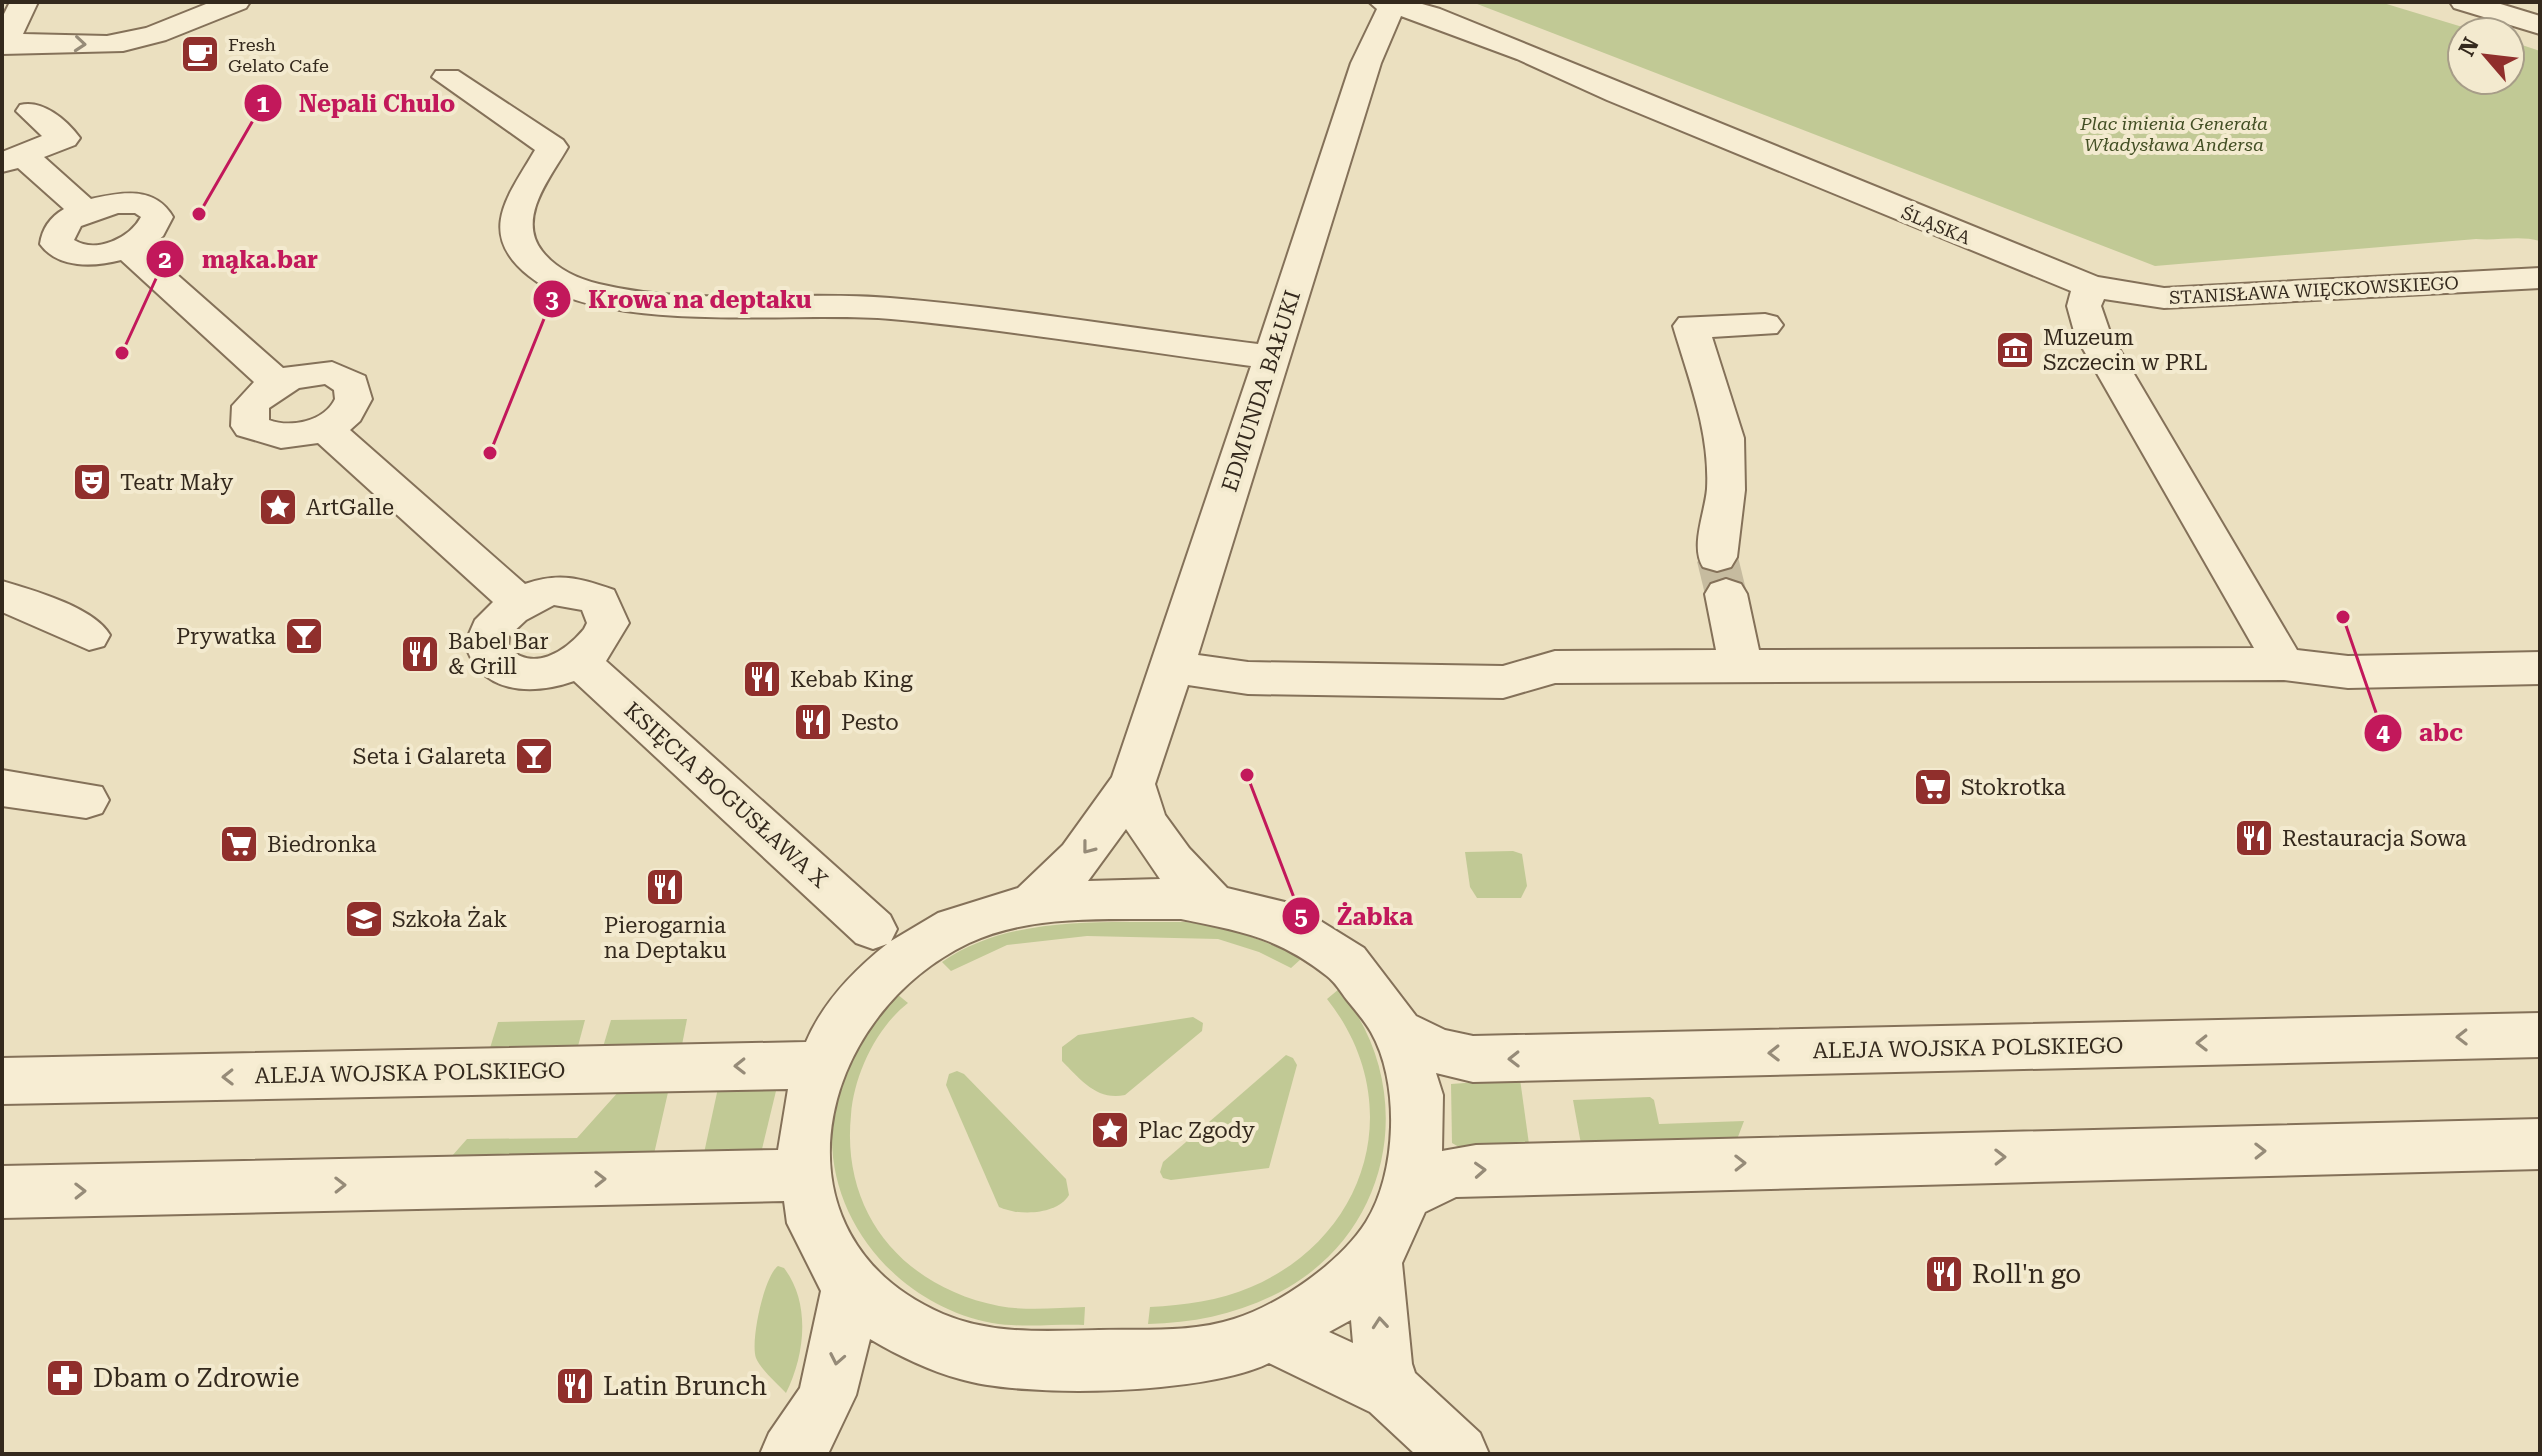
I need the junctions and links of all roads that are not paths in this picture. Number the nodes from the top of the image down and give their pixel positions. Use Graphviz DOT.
graph roads {
  1 [pos="24,2"];
  2 [pos="236,2"];
  3 [pos="2464,2"];
  4 [pos="1391,3"];
  5 [pos="2540,25"];
  6 [pos="2,45"];
  7 [pos="447,77"];
  8 [pos="31,111"];
  9 [pos="12,159"];
  10 [pos="85,211"];
  11 [pos="126,247"];
  12 [pos="2540,278"];
  13 [pos="2090,286"];
  14 [pos="1765,325"];
  15 [pos="1271,357"];
  16 [pos="277,383"];
  17 [pos="324,428"];
  18 [pos="2,596"];
  19 [pos="519,602"];
  20 [pos="89,635"];
  21 [pos="579,661"];
  22 [pos="2284,664"];
  23 [pos="1173,667"];
  24 [pos="1741,667"];
  25 [pos="2531,668"];
  26 [pos="1132,784"];
  27 [pos="2,788"];
  28 [pos="86,800"];
  29 [pos="1209,901"];
  30 [pos="1033,904"];
  31 [pos="873,929"];
  32 [pos="1401,1033"];
  33 [pos="2540,1035"];
  34 [pos="818,1065"];
  35 [pos="2,1081"];
  36 [pos="2540,1144"];
  37 [pos="803,1175"];
  38 [pos="2,1192"];
  39 [pos="1407,1193"];
  40 [pos="1374,1255"];
  41 [pos="851,1282"];
  42 [pos="1270,1334"];
  43 [pos="1391,1391"];
  44 [pos="790,1454"];
  45 [pos="1459,1454"];
  1 -- 6 [label="street"];
  6 -- 2 [label="street, one-way"];
  3 -- 5 [label="street"];
  4 -- 13 [label="street, ŚLĄSKA"];
  4 -- 15 [label="street, EDMUNDA BAŁUKI"];
  7 -- 15 [label="street"];
  8 -- 9 [label="street"];
  9 -- 10 [label="street"];
  10 -- 11 [label="street"];
  10 -- 11 [label="street"];
  11 -- 16 [label="street"];
  12 -- 13 [label="street, STANISŁAWA WIĘCKOWSKIEGO"];
  13 -- 22 [label="street"];
  14 -- 24 [label="street"];
  15 -- 23 [label="street, EDMUNDA BAŁUKI"];
  16 -- 17 [label="street"];
  16 -- 17 [label="street"];
  17 -- 19 [label="street"];
  18 -- 20 [label="street"];
  19 -- 21 [label="street"];
  19 -- 21 [label="street"];
  21 -- 31 [label="street, KSIĘCIA BOGUSŁAWA X"];
  22 -- 24 [label="street"];
  22 -- 25 [label="street"];
  23 -- 24 [label="street"];
  23 -- 26 [label="street, EDMUNDA BAŁUKI"];
  26 -- 29 [label="street"];
  26 -- 30 [label="street, EDMUNDA BAŁUKI, one-way"];
  27 -- 28 [label="street"];
  29 -- 30 [label="street"];
  29 -- 32 [label="street"];
  30 -- 34 [label="street"];
  33 -- 32 [label="street, ALEJA WOJSKA POLSKIEGO, one-way"];
  32 -- 39 [label="street"];
  34 -- 35 [label="street, ALEJA WOJSKA POLSKIEGO, one-way"];
  34 -- 37 [label="street"];
  39 -- 36 [label="street, one-way"];
  38 -- 37 [label="street, one-way"];
  37 -- 41 [label="street"];
  39 -- 40 [label="street"];
  40 -- 42 [label="street"];
  43 -- 40 [label="street, one-way"];
  41 -- 42 [label="street"];
  41 -- 44 [label="street, one-way"];
  42 -- 43 [label="street"];
  43 -- 45 [label="street"];
}
